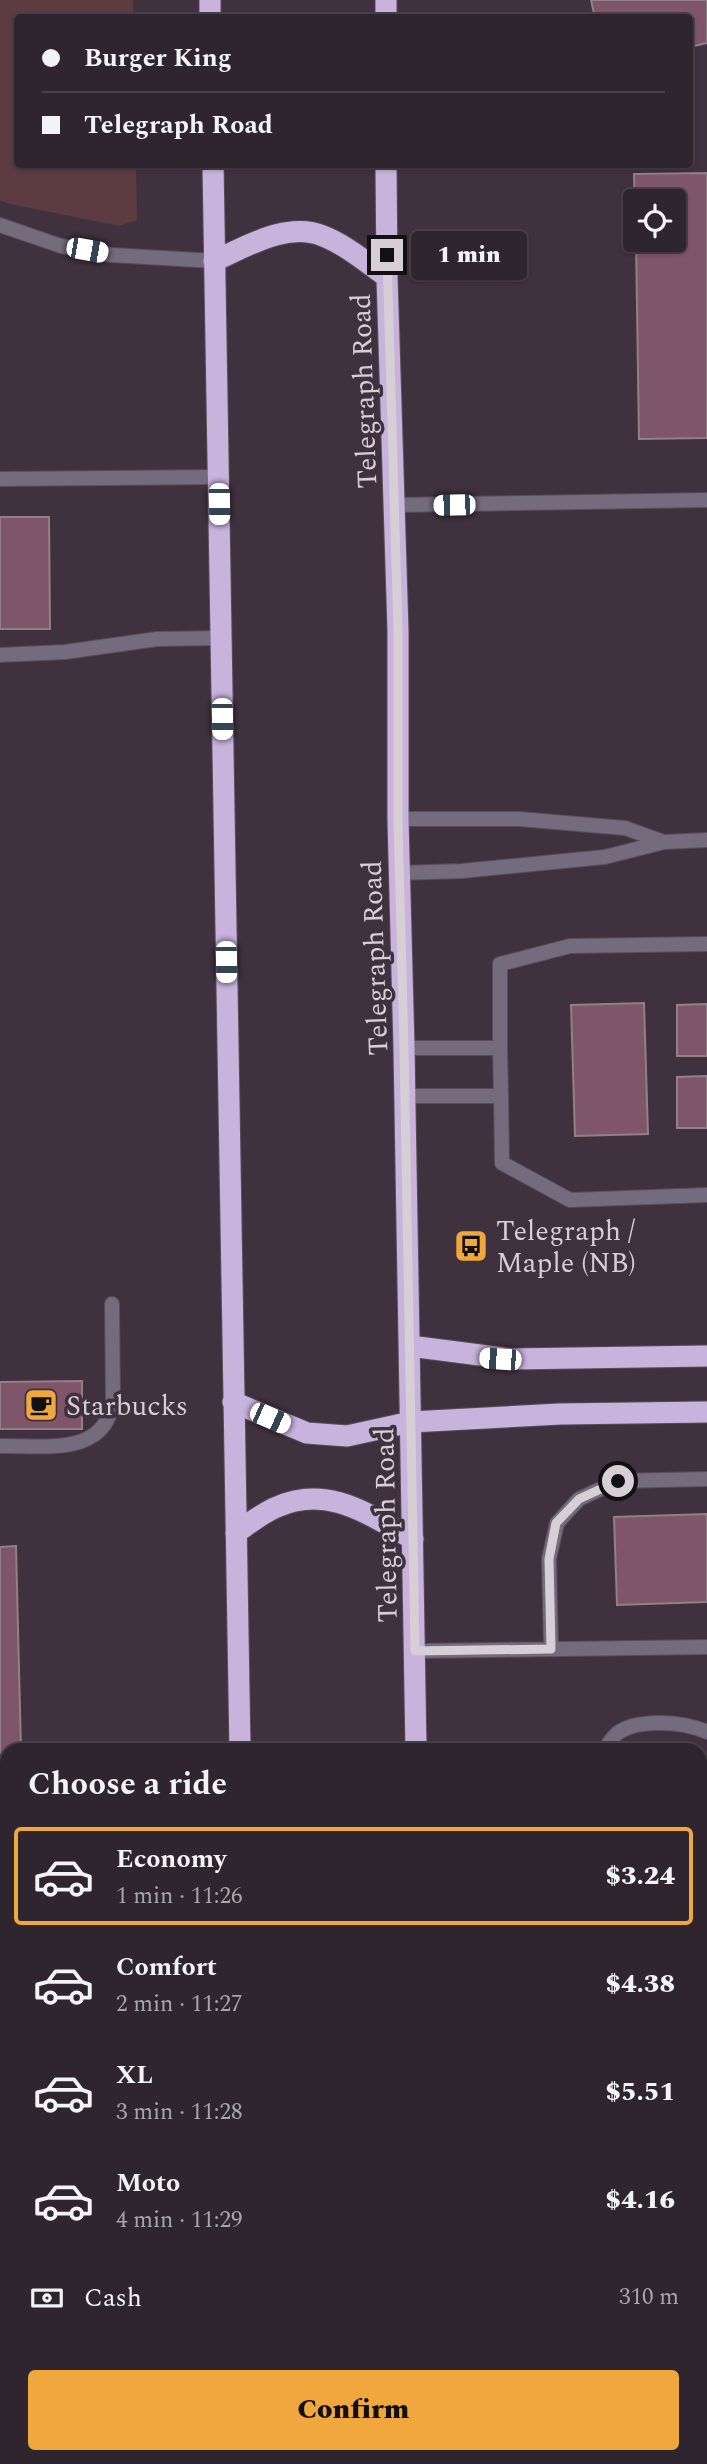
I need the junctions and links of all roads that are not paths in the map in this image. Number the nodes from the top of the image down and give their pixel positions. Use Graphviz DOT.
graph roads {
  1 [pos="213,168"];
  2 [pos="386,168"];
  3 [pos="0,225"];
  4 [pos="214,261"];
  5 [pos="387,277"];
  6 [pos="218,477"];
  7 [pos="0,479"];
  8 [pos="707,500"];
  9 [pos="395,505"];
  10 [pos="221,638"];
  11 [pos="0,655"];
  12 [pos="398,820"];
  13 [pos="707,839"];
  14 [pos="664,842"];
  15 [pos="399,873"];
  16 [pos="707,944"];
  17 [pos="404,1048"];
  18 [pos="500,1048"];
  19 [pos="405,1096"];
  20 [pos="501,1096"];
  21 [pos="707,1195"];
  22 [pos="112,1304"];
  23 [pos="410,1346"];
  24 [pos="707,1356"];
  25 [pos="233,1402"];
  26 [pos="707,1412"];
  27 [pos="411,1422"];
  28 [pos="0,1446"];
  29 [pos="707,1479"];
  30 [pos="236,1533"];
  31 [pos="413,1539"];
  32 [pos="707,1647"];
  33 [pos="551,1649"];
  34 [pos="415,1651"];
  35 [pos="707,1732"];
  36 [pos="240,1743"];
  37 [pos="416,1743"];
  38 [pos="610,1743"];
  1 -- 4 [label="highway"];
  2 -- 5 [label="highway, Telegraph Road"];
  3 -- 4 [label="street"];
  4 -- 5 [label="highway"];
  4 -- 6 [label="highway"];
  5 -- 9 [label="highway, Telegraph Road"];
  6 -- 7 [label="street"];
  6 -- 10 [label="highway"];
  8 -- 9 [label="street"];
  9 -- 12 [label="highway, Telegraph Road"];
  10 -- 11 [label="street"];
  10 -- 25 [label="highway"];
  12 -- 14 [label="street"];
  12 -- 15 [label="highway, Telegraph Road"];
  13 -- 14 [label="street"];
  14 -- 15 [label="street"];
  15 -- 17 [label="highway, Telegraph Road"];
  16 -- 18 [label="street"];
  17 -- 18 [label="street"];
  17 -- 19 [label="highway, Telegraph Road"];
  18 -- 20 [label="street"];
  19 -- 20 [label="street"];
  19 -- 23 [label="highway, Telegraph Road"];
  20 -- 21 [label="street"];
  22 -- 28 [label="street"];
  23 -- 24 [label="highway"];
  23 -- 27 [label="highway, Telegraph Road"];
  25 -- 27 [label="highway"];
  25 -- 30 [label="highway"];
  26 -- 27 [label="highway"];
  27 -- 31 [label="highway, Telegraph Road"];
  29 -- 33 [label="street"];
  30 -- 31 [label="highway"];
  30 -- 36 [label="highway"];
  31 -- 34 [label="highway, Telegraph Road"];
  32 -- 33 [label="street"];
  33 -- 34 [label="street"];
  34 -- 37 [label="highway, Telegraph Road"];
  35 -- 38 [label="street"];
}
